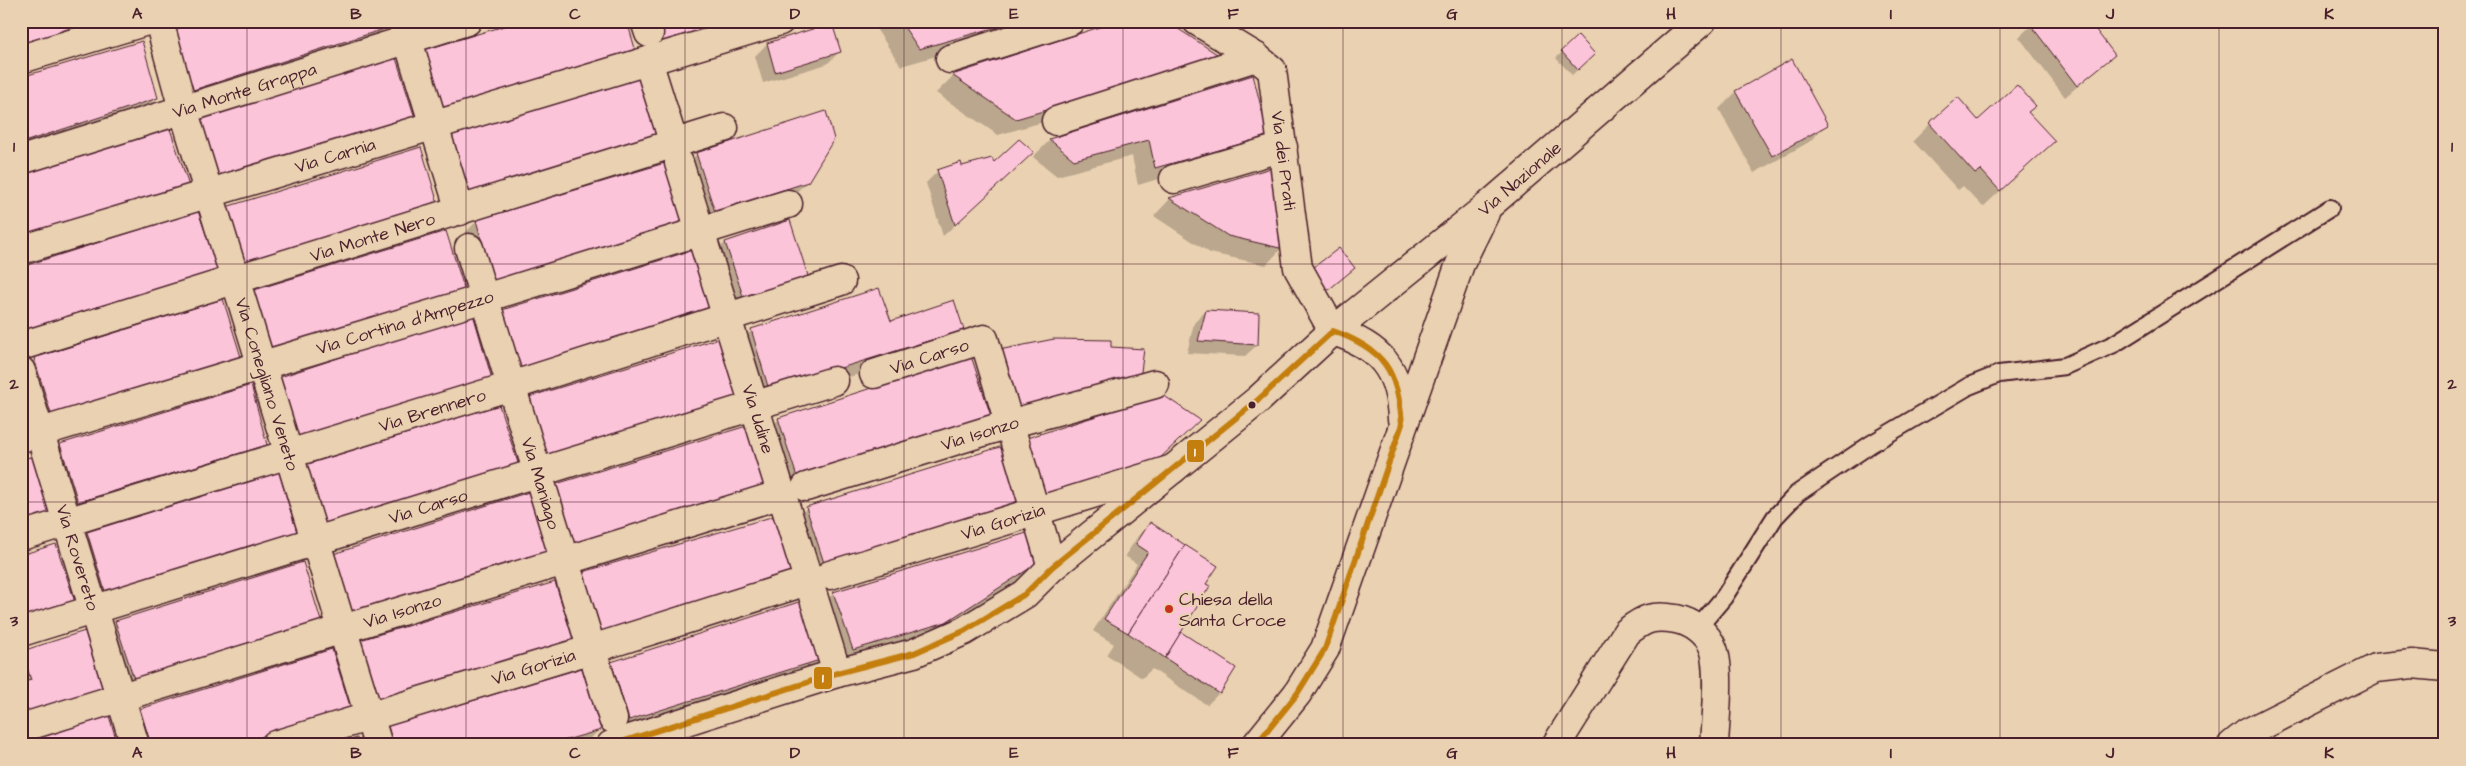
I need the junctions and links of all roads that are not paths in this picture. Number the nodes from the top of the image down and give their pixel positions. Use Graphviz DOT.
graph roads {
  1 [pos="147,21"];
  2 [pos="159,21"];
  3 [pos="467,21"];
  4 [pos="780,21"];
  5 [pos="1070,21"];
  6 [pos="1197,21"];
  7 [pos="1702,21"];
  8 [pos="404,30"];
  9 [pos="1256,57"];
  10 [pos="950,58"];
  11 [pos="21,60"];
  12 [pos="648,61"];
  13 [pos="183,109"];
  14 [pos="1056,121"];
  15 [pos="433,125"];
  16 [pos="724,128"];
  17 [pos="1283,147"];
  18 [pos="676,154"];
  19 [pos="21,160"];
  20 [pos="1174,179"];
  21 [pos="211,193"];
  22 [pos="788,204"];
  23 [pos="1488,206"];
  24 [pos="2330,208"];
  25 [pos="460,211"];
  26 [pos="700,231"];
  27 [pos="469,248"];
  28 [pos="21,250"];
  29 [pos="237,279"];
  30 [pos="841,281"];
  31 [pos="485,298"];
  32 [pos="727,316"];
  33 [pos="1333,331"];
  34 [pos="21,346"];
  35 [pos="263,365"];
  36 [pos="21,371"];
  37 [pos="874,374"];
  38 [pos="834,381"];
  39 [pos="1155,384"];
  40 [pos="511,386"];
  41 [pos="754,405"];
  42 [pos="1009,424"];
  43 [pos="1402,424"];
  44 [pos="31,435"];
  45 [pos="290,454"];
  46 [pos="1177,468"];
  47 [pos="538,472"];
  48 [pos="794,490"];
  49 [pos="1036,512"];
  50 [pos="67,521"];
  51 [pos="21,536"];
  52 [pos="316,541"];
  53 [pos="565,562"];
  54 [pos="1052,567"];
  55 [pos="830,575"];
  56 [pos="792,586"];
  57 [pos="94,610"];
  58 [pos="343,629"];
  59 [pos="1698,629"];
  60 [pos="21,632"];
  61 [pos="592,650"];
  62 [pos="2445,667"];
  63 [pos="837,673"];
  64 [pos="120,696"];
  65 [pos="369,716"];
  66 [pos="21,728"];
  67 [pos="616,738"];
  68 [pos="135,745"];
  69 [pos="275,745"];
  70 [pos="378,745"];
  71 [pos="1256,745"];
  72 [pos="1556,745"];
  73 [pos="1714,745"];
  74 [pos="2232,745"];
  1 -- 11 [label="street"];
  2 -- 13 [label="street, Via Conegliano Veneto"];
  3 -- 8 [label="street, Via Monte Grappa"];
  4 -- 12 [label="street, Via Carnia"];
  5 -- 10 [label="street"];
  6 -- 9 [label="street, Via dei Prati"];
  7 -- 23 [label="street, Via Nazionale"];
  8 -- 13 [label="street, Via Monte Grappa"];
  8 -- 15 [label="street"];
  9 -- 14 [label="street"];
  9 -- 17 [label="street, Via dei Prati"];
  12 -- 15 [label="street, Via Carnia"];
  12 -- 18 [label="street, Via Udine"];
  13 -- 19 [label="street, Via Monte Grappa"];
  13 -- 21 [label="street, Via Conegliano Veneto"];
  15 -- 21 [label="street, Via Carnia"];
  15 -- 25 [label="street"];
  16 -- 18 [label="street, Via Monte Nero"];
  17 -- 20 [label="street"];
  17 -- 33 [label="street, Via dei Prati"];
  18 -- 25 [label="street, Via Monte Nero"];
  18 -- 26 [label="street, Via Udine"];
  21 -- 28 [label="street, Via Carnia"];
  21 -- 29 [label="street, Via Conegliano Veneto"];
  22 -- 26 [label="street, Via Cortina d'Ampezzo"];
  23 -- 33 [label="street, Via Nazionale"];
  23 -- 43 [label="street"];
  24 -- 59 [label="lane"];
  25 -- 29 [label="street, Via Monte Nero"];
  26 -- 31 [label="street, Via Cortina d'Ampezzo"];
  26 -- 32 [label="street, Via Udine"];
  27 -- 31 [label="street, Via Maniago"];
  29 -- 34 [label="street, Via Monte Nero"];
  29 -- 35 [label="street, Via Conegliano Veneto"];
  30 -- 32 [label="street, Via Brennero"];
  31 -- 35 [label="street, Via Cortina d'Ampezzo"];
  31 -- 40 [label="street, Via Maniago"];
  32 -- 40 [label="street, Via Brennero"];
  32 -- 41 [label="street, Via Udine"];
  33 -- 43 [label="street"];
  33 -- 46 [label="street, Via Nazionale"];
  35 -- 44 [label="street, Via Cortina d'Ampezzo"];
  35 -- 45 [label="street, Via Conegliano Veneto"];
  36 -- 44 [label="street, Via Rovereto"];
  37 -- 42 [label="street, Via Carso"];
  38 -- 41 [label="street, Via Carso"];
  39 -- 42 [label="street, Via Isonzo"];
  40 -- 45 [label="street, Via Brennero"];
  40 -- 47 [label="street, Via Maniago"];
  41 -- 47 [label="street, Via Carso"];
  41 -- 48 [label="street, Via Udine"];
  42 -- 48 [label="street, Via Isonzo"];
  42 -- 49 [label="street"];
  43 -- 71 [label="street"];
  44 -- 50 [label="street, Via Rovereto"];
  45 -- 50 [label="street, Via Brennero"];
  45 -- 52 [label="street, Via Conegliano Veneto"];
  46 -- 49 [label="street, Via Gorizia"];
  46 -- 54 [label="street, Via Nazionale"];
  47 -- 52 [label="street, Via Carso"];
  47 -- 53 [label="street, Via Maniago"];
  48 -- 53 [label="street, Via Isonzo"];
  48 -- 63 [label="street, Via Udine"];
  49 -- 54 [label="street"];
  49 -- 55 [label="street, Via Gorizia"];
  50 -- 51 [label="street, Via Brennero"];
  50 -- 57 [label="street, Via Rovereto"];
  52 -- 57 [label="street, Via Carso"];
  52 -- 58 [label="street, Via Conegliano Veneto"];
  53 -- 58 [label="street, Via Isonzo"];
  53 -- 61 [label="street, Via Maniago"];
  54 -- 63 [label="street, Via Nazionale"];
  56 -- 61 [label="street, Via Gorizia"];
  57 -- 60 [label="street, Via Carso"];
  57 -- 64 [label="street, Via Rovereto"];
  58 -- 64 [label="street, Via Isonzo"];
  58 -- 65 [label="street, Via Conegliano Veneto"];
  59 -- 72 [label="street"];
  59 -- 73 [label="street"];
  61 -- 65 [label="street, Via Gorizia"];
  61 -- 67 [label="street, Via Maniago"];
  62 -- 74 [label="street"];
  63 -- 67 [label="street, Via Nazionale"];
  64 -- 66 [label="street, Via Isonzo"];
  64 -- 68 [label="street, Via Rovereto"];
  65 -- 69 [label="street, Via Gorizia"];
  65 -- 70 [label="street, Via Conegliano Veneto"];
}
